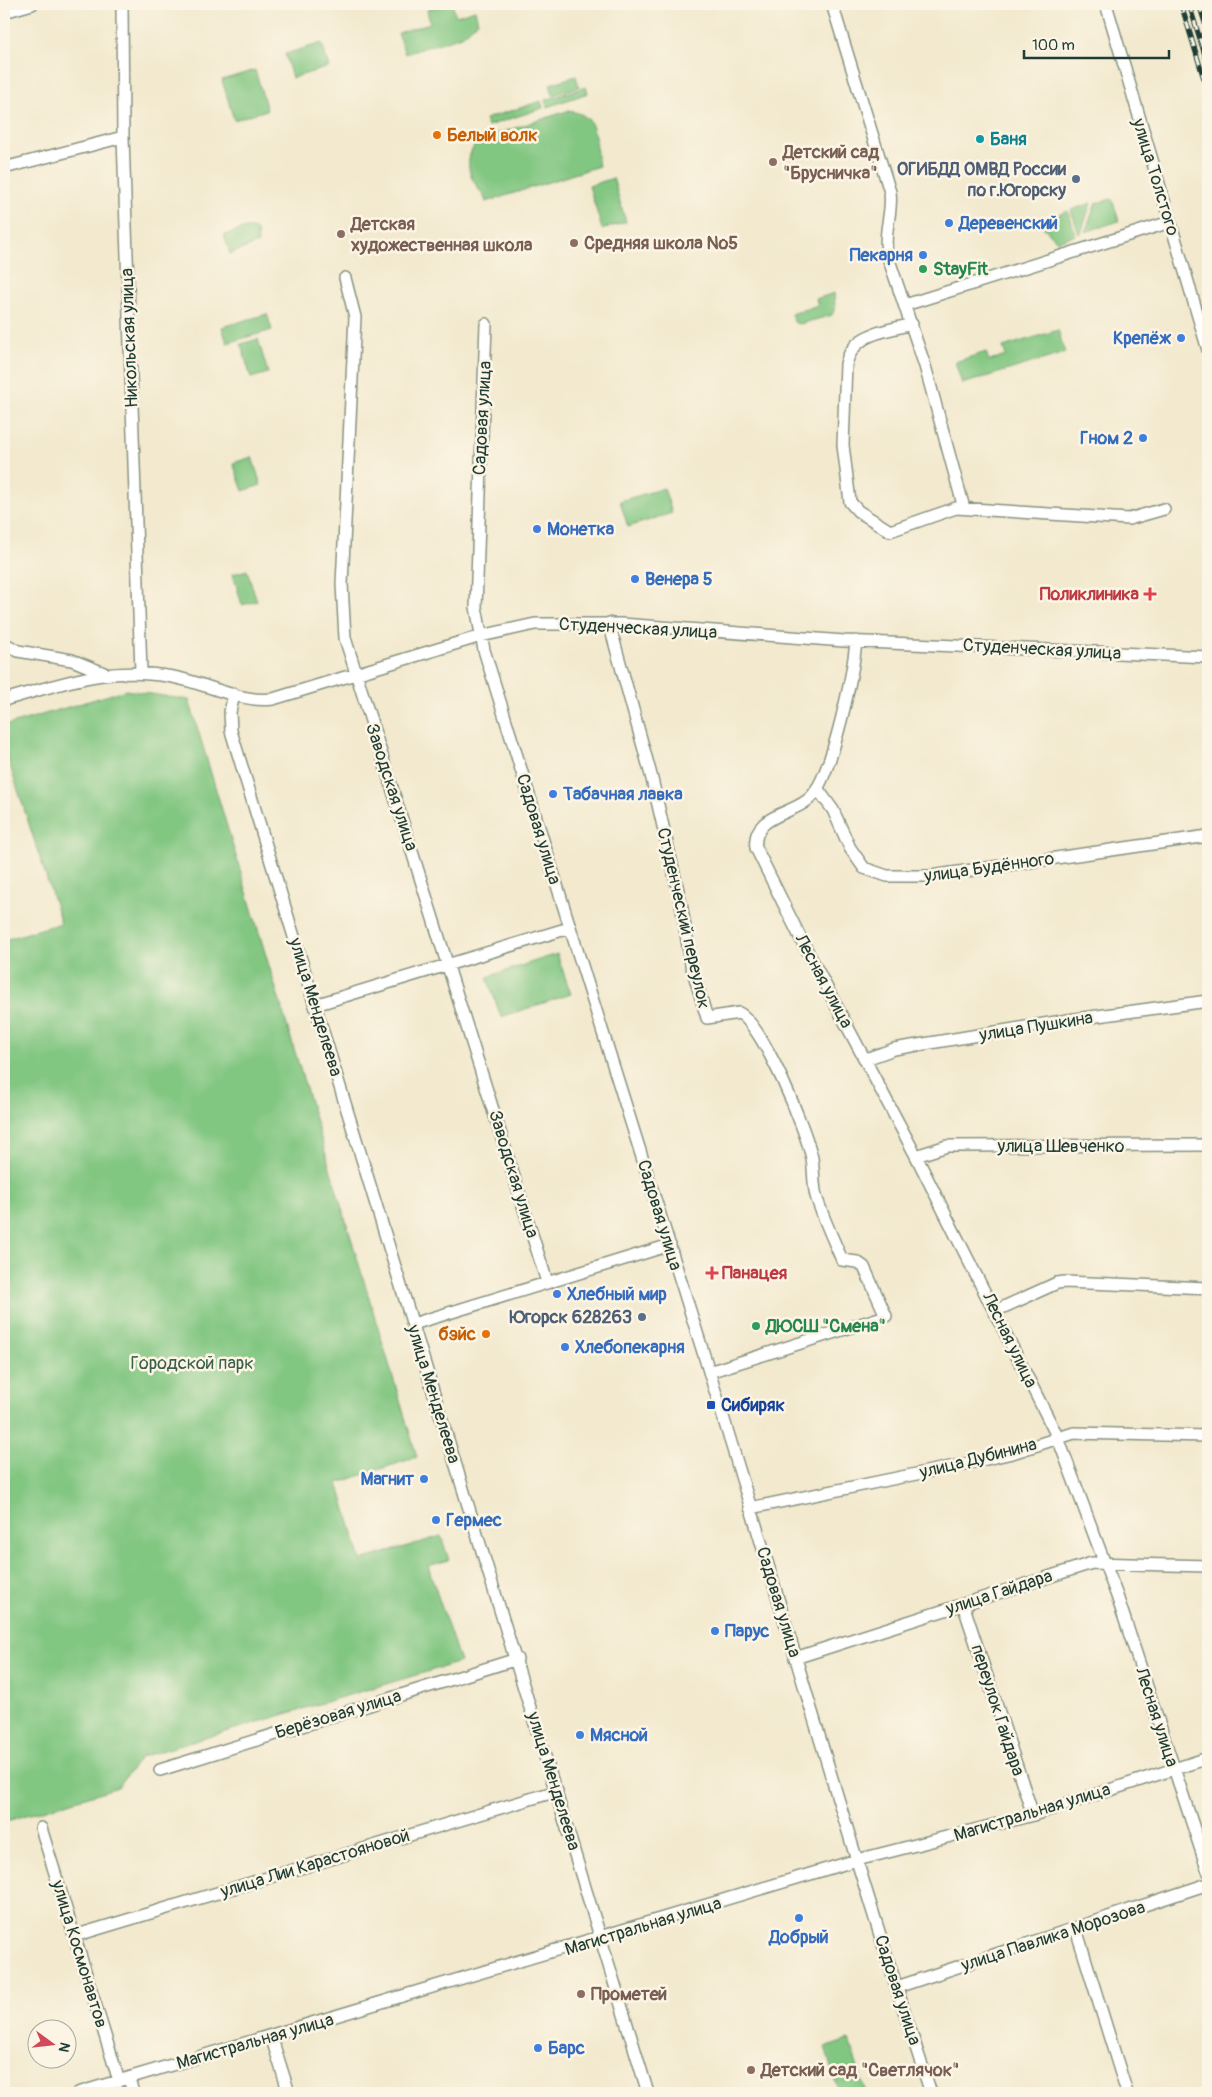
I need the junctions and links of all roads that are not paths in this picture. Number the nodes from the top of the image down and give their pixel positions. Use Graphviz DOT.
graph roads {
  1 [pos="32,4"];
  2 [pos="122,4"];
  3 [pos="832,4"];
  4 [pos="1106,4"];
  5 [pos="6,9"];
  6 [pos="123,137"];
  7 [pos="4,168"];
  8 [pos="1170,222"];
  9 [pos="345,278"];
  10 [pos="906,305"];
  11 [pos="486,324"];
  12 [pos="912,324"];
  13 [pos="1208,350"];
  14 [pos="964,508"];
  15 [pos="1164,509"];
  16 [pos="608,623"];
  17 [pos="481,636"];
  18 [pos="856,641"];
  19 [pos="4,643"];
  20 [pos="1205,656"];
  21 [pos="141,672"];
  22 [pos="104,673"];
  23 [pos="357,675"];
  24 [pos="234,694"];
  25 [pos="4,700"];
  26 [pos="817,788"];
  27 [pos="1208,836"];
  28 [pos="569,928"];
  29 [pos="449,965"];
  30 [pos="1208,1001"];
  31 [pos="316,1005"];
  32 [pos="866,1059"];
  33 [pos="1208,1145"];
  34 [pos="916,1156"];
  35 [pos="670,1245"];
  36 [pos="547,1282"];
  37 [pos="1208,1288"];
  38 [pos="995,1311"];
  39 [pos="413,1324"];
  40 [pos="709,1372"];
  41 [pos="1208,1436"];
  42 [pos="1058,1438"];
  43 [pos="750,1508"];
  44 [pos="1105,1563"];
  45 [pos="1208,1566"];
  46 [pos="963,1604"];
  47 [pos="795,1658"];
  48 [pos="517,1659"];
  49 [pos="1208,1758"];
  50 [pos="1173,1768"];
  51 [pos="160,1770"];
  52 [pos="557,1791"];
  53 [pos="1033,1815"];
  54 [pos="41,1828"];
  55 [pos="857,1860"];
  56 [pos="1208,1871"];
  57 [pos="1208,1884"];
  58 [pos="1076,1929"];
  59 [pos="74,1936"];
  60 [pos="601,1938"];
  61 [pos="897,1987"];
  62 [pos="272,2036"];
  63 [pos="124,2079"];
  64 [pos="78,2093"];
  65 [pos="133,2093"];
  66 [pos="289,2093"];
  67 [pos="648,2093"];
  68 [pos="931,2093"];
  69 [pos="1126,2093"];
  1 -- 5 [label="street"];
  2 -- 6 [label="street, Никольская улица"];
  3 -- 10 [label="street"];
  4 -- 8 [label="street, улица Толстого"];
  6 -- 7 [label="street"];
  6 -- 21 [label="street, Никольская улица"];
  8 -- 10 [label="street"];
  8 -- 13 [label="street, улица Толстого"];
  9 -- 23 [label="street, Заводская улица"];
  10 -- 12 [label="street"];
  11 -- 17 [label="street, Садовая улица"];
  12 -- 14 [label="street"];
  12 -- 14 [label="street"];
  14 -- 15 [label="street"];
  16 -- 17 [label="street, Студенческая улица"];
  16 -- 18 [label="street, Студенческая улица"];
  16 -- 40 [label="street, Студенческий переулок"];
  17 -- 23 [label="street, Студенческая улица"];
  17 -- 28 [label="street, Садовая улица"];
  18 -- 20 [label="street, Студенческая улица"];
  18 -- 26 [label="street"];
  19 -- 22 [label="street"];
  21 -- 22 [label="street, Студенческая улица"];
  21 -- 24 [label="street, Студенческая улица"];
  22 -- 25 [label="street, Студенческая улица"];
  23 -- 24 [label="street, Студенческая улица"];
  23 -- 29 [label="street, Заводская улица"];
  24 -- 31 [label="street, улица Менделеева"];
  26 -- 27 [label="street, улица Будённого"];
  26 -- 32 [label="street, Лесная улица"];
  28 -- 29 [label="street"];
  28 -- 35 [label="street, Садовая улица"];
  29 -- 31 [label="street"];
  29 -- 36 [label="street, Заводская улица"];
  30 -- 32 [label="street, улица Пушкина"];
  31 -- 39 [label="street, улица Менделеева"];
  32 -- 34 [label="street, Лесная улица"];
  33 -- 34 [label="street, улица Шевченко"];
  34 -- 38 [label="street, Лесная улица"];
  35 -- 36 [label="street"];
  35 -- 40 [label="street, Садовая улица"];
  36 -- 39 [label="street"];
  37 -- 38 [label="street"];
  38 -- 42 [label="street, Лесная улица"];
  39 -- 48 [label="street, улица Менделеева"];
  40 -- 43 [label="street, Садовая улица"];
  41 -- 42 [label="street, улица Дубинина"];
  42 -- 43 [label="street, улица Дубинина"];
  42 -- 44 [label="street, Лесная улица"];
  43 -- 47 [label="street, Садовая улица"];
  44 -- 45 [label="street, улица Гайдара"];
  44 -- 46 [label="street, улица Гайдара"];
  44 -- 50 [label="street, Лесная улица"];
  46 -- 47 [label="street, улица Гайдара"];
  46 -- 53 [label="street, переулок Гайдара"];
  47 -- 55 [label="street, Садовая улица"];
  48 -- 51 [label="street, Берёзовая улица"];
  48 -- 52 [label="street, улица Менделеева"];
  49 -- 50 [label="street, Магистральная улица"];
  50 -- 53 [label="street, Магистральная улица"];
  50 -- 56 [label="street, Лесная улица"];
  52 -- 59 [label="street, улица Лии Карастояновой"];
  52 -- 60 [label="street, улица Менделеева"];
  53 -- 55 [label="street, Магистральная улица"];
  54 -- 59 [label="street, улица Космонавтов"];
  55 -- 60 [label="street, Магистральная улица"];
  55 -- 61 [label="street, Садовая улица"];
  57 -- 58 [label="street, улица Павлика Морозова"];
  58 -- 61 [label="street, улица Павлика Морозова"];
  58 -- 69 [label="street"];
  59 -- 63 [label="street, улица Космонавтов"];
  60 -- 62 [label="street, Магистральная улица"];
  60 -- 67 [label="street, улица Менделеева"];
  61 -- 68 [label="street, Садовая улица"];
  62 -- 63 [label="street, Магистральная улица"];
  62 -- 66 [label="street"];
  63 -- 64 [label="street, Магистральная улица"];
  63 -- 65 [label="street, улица Космонавтов"];
}
